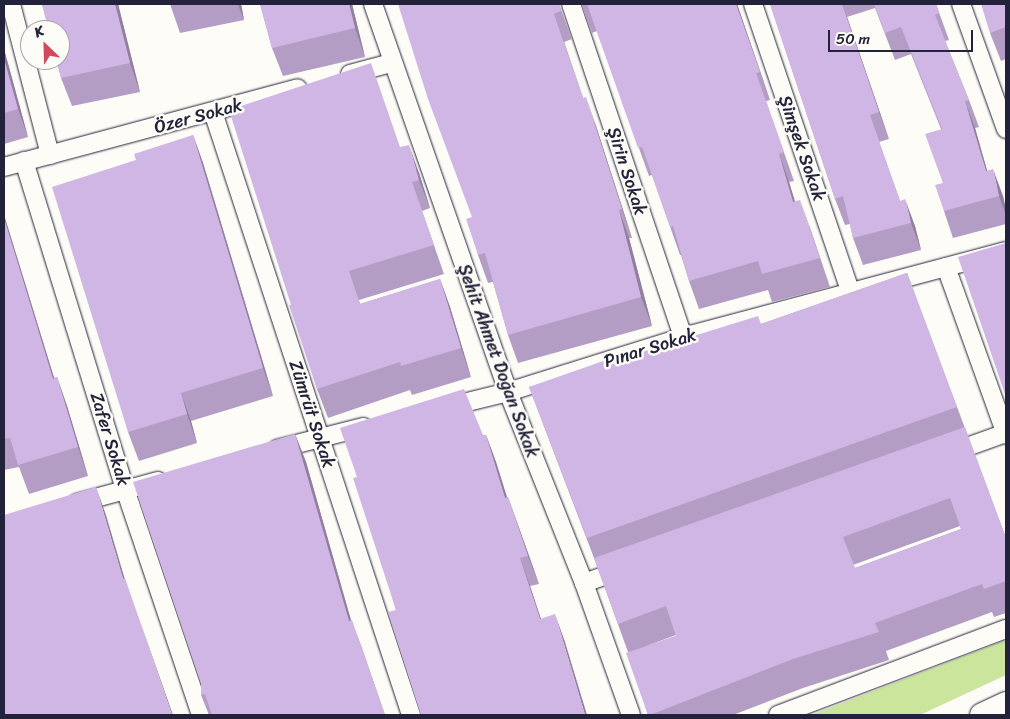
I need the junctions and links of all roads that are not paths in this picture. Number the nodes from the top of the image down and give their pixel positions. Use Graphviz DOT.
graph roads {
  1 [pos="11,4"];
  2 [pos="373,4"];
  3 [pos="571,4"];
  4 [pos="753,4"];
  5 [pos="961,4"];
  6 [pos="391,63"];
  7 [pos="335,78"];
  8 [pos="316,83"];
  9 [pos="214,112"];
  10 [pos="1006,130"];
  11 [pos="50,155"];
  12 [pos="24,162"];
  13 [pos="4,167"];
  14 [pos="1006,250"];
  15 [pos="946,267"];
  16 [pos="851,292"];
  17 [pos="683,337"];
  18 [pos="508,392"];
  19 [pos="433,410"];
  20 [pos="376,424"];
  21 [pos="1006,434"];
  22 [pos="320,437"];
  23 [pos="264,452"];
  24 [pos="931,460"];
  25 [pos="172,477"];
  26 [pos="125,489"];
  27 [pos="60,507"];
  28 [pos="640,563"];
  29 [pos="584,583"];
  30 [pos="1006,629"];
  31 [pos="1006,704"];
  32 [pos="201,715"];
  33 [pos="411,715"];
  34 [pos="631,715"];
  35 [pos="778,715"];
  36 [pos="982,715"];
  1 -- 11 [label="street"];
  2 -- 6 [label="street, Şehit Ahmet Doğan Sokak"];
  3 -- 17 [label="street, Şirin Sokak"];
  4 -- 16 [label="street, Şimşek Sokak"];
  5 -- 10 [label="street"];
  6 -- 7 [label="street"];
  6 -- 18 [label="street, Şehit Ahmet Doğan Sokak"];
  8 -- 9 [label="street, Özer Sokak"];
  9 -- 11 [label="street, Özer Sokak"];
  9 -- 22 [label="street, Zümrüt Sokak"];
  11 -- 12 [label="street, Özer Sokak"];
  12 -- 13 [label="street, Özer Sokak"];
  12 -- 26 [label="street, Zafer Sokak"];
  14 -- 15 [label="street, Pınar Sokak"];
  15 -- 16 [label="street, Pınar Sokak"];
  15 -- 21 [label="street"];
  16 -- 17 [label="street, Pınar Sokak"];
  17 -- 18 [label="street, Pınar Sokak"];
  18 -- 19 [label="street, Pınar Sokak"];
  18 -- 29 [label="street, Şehit Ahmet Doğan Sokak"];
  20 -- 22 [label="street"];
  21 -- 24 [label="street"];
  22 -- 23 [label="street"];
  22 -- 33 [label="street, Zümrüt Sokak"];
  25 -- 26 [label="street"];
  26 -- 27 [label="street"];
  26 -- 32 [label="street, Zafer Sokak"];
  28 -- 29 [label="street"];
  29 -- 34 [label="street, Şehit Ahmet Doğan Sokak"];
  30 -- 35 [label="street"];
  31 -- 36 [label="main road"];
}
